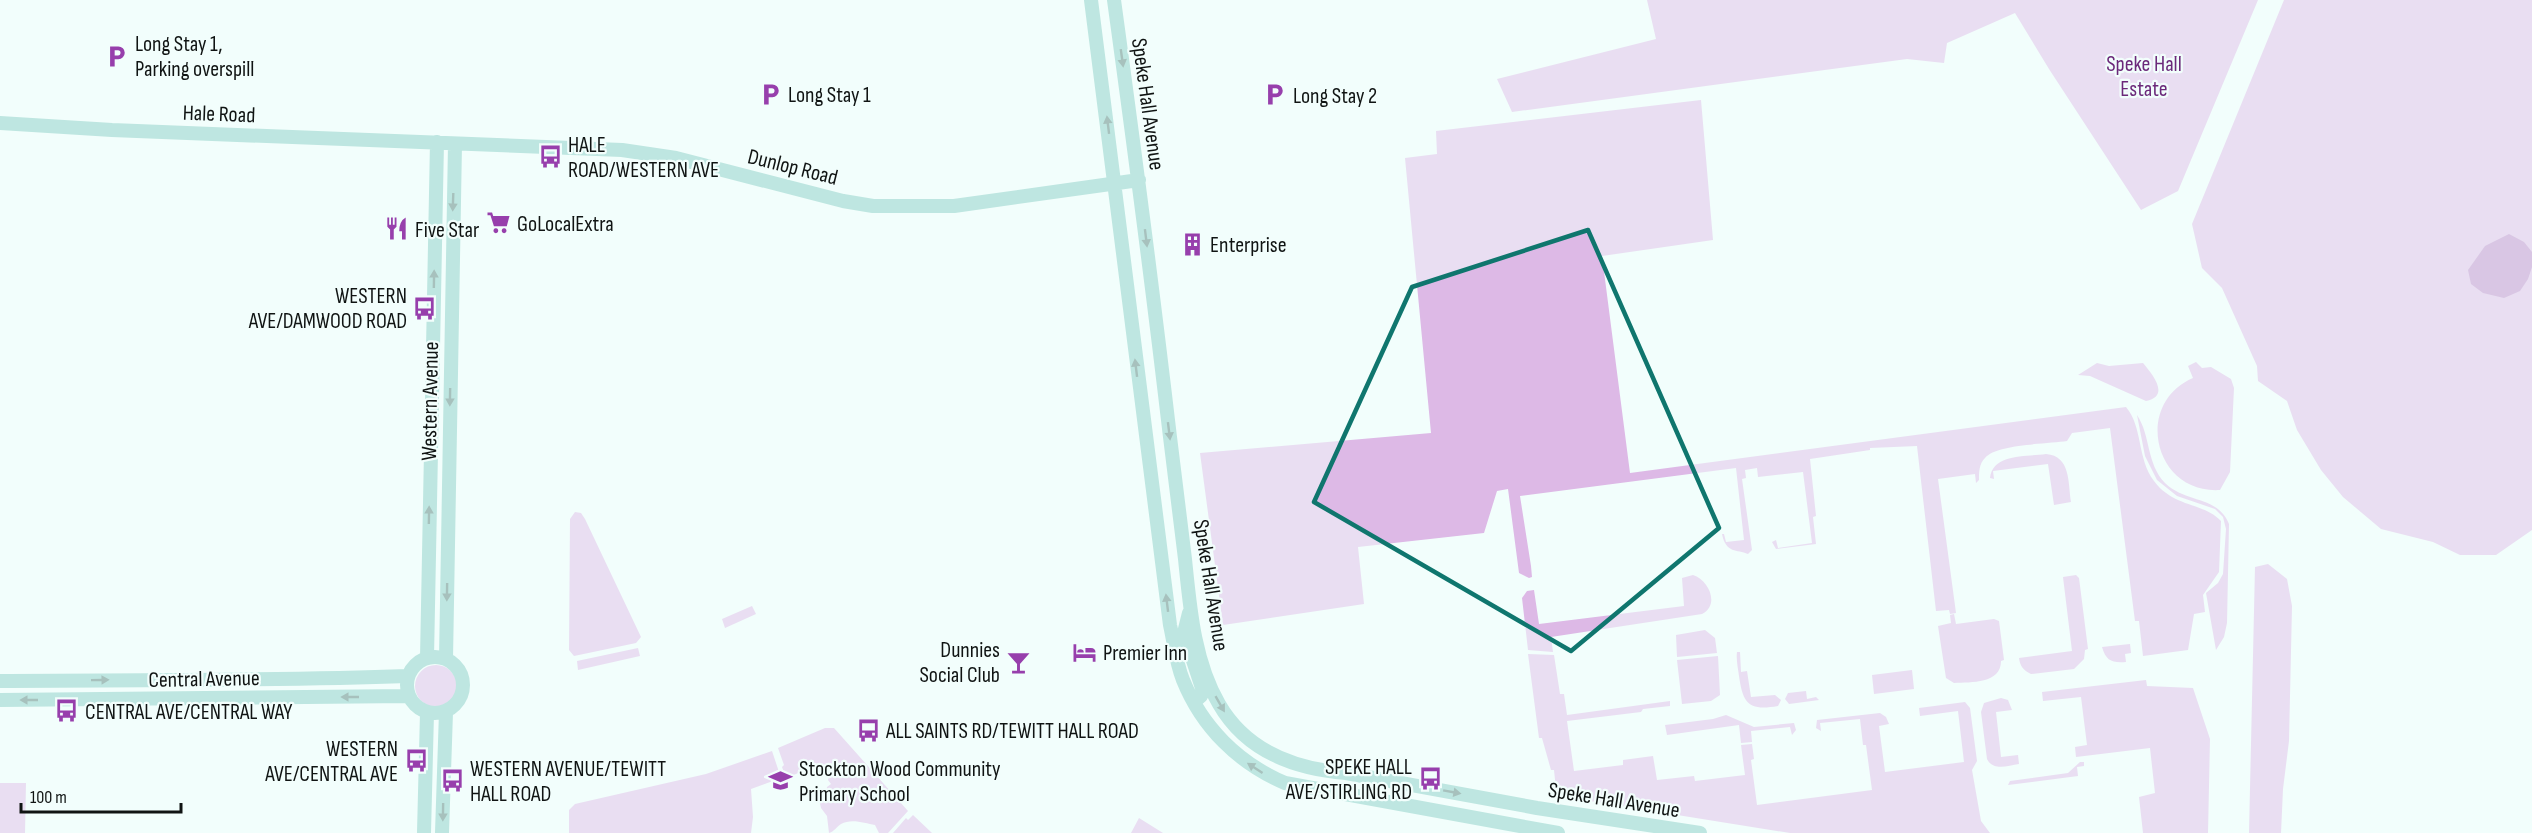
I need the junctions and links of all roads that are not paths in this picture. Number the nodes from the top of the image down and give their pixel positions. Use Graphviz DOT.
graph roads {
  1 [pos="1091,0"];
  2 [pos="1114,0"];
  3 [pos="0,123"];
  4 [pos="437,142"];
  5 [pos="454,144"];
  6 [pos="1139,180"];
  7 [pos="1115,183"];
  8 [pos="1190,608"];
  9 [pos="427,658"];
  10 [pos="446,659"];
  11 [pos="407,676"];
  12 [pos="0,681"];
  13 [pos="408,696"];
  14 [pos="0,700"];
  15 [pos="1194,702"];
  16 [pos="446,712"];
  17 [pos="427,713"];
  18 [pos="424,833"];
  19 [pos="442,833"];
  20 [pos="1558,833"];
  21 [pos="1700,833"];
  7 -- 1 [label="street, Speke Hall Avenue, one-way"];
  2 -- 6 [label="street, Speke Hall Avenue, one-way"];
  3 -- 4 [label="street, Hale Road"];
  4 -- 5 [label="street, Dunlop Road"];
  9 -- 4 [label="street, Western Avenue, one-way"];
  5 -- 7 [label="street, Dunlop Road"];
  5 -- 10 [label="street, Western Avenue, one-way"];
  6 -- 7 [label="street, Dunlop Road"];
  6 -- 8 [label="street, Speke Hall Avenue, one-way"];
  15 -- 7 [label="street, Speke Hall Avenue, one-way"];
  8 -- 15 [label="street"];
  8 -- 21 [label="street, Speke Hall Avenue, one-way"];
  9 -- 10 [label="street"];
  9 -- 11 [label="street"];
  10 -- 16 [label="street"];
  12 -- 11 [label="street, Central Avenue, one-way"];
  11 -- 13 [label="street"];
  13 -- 14 [label="street, Central Avenue, one-way"];
  13 -- 17 [label="street"];
  20 -- 15 [label="street, Speke Hall Avenue, one-way"];
  16 -- 17 [label="street"];
  16 -- 19 [label="street, one-way"];
  17 -- 18 [label="street"];
}
